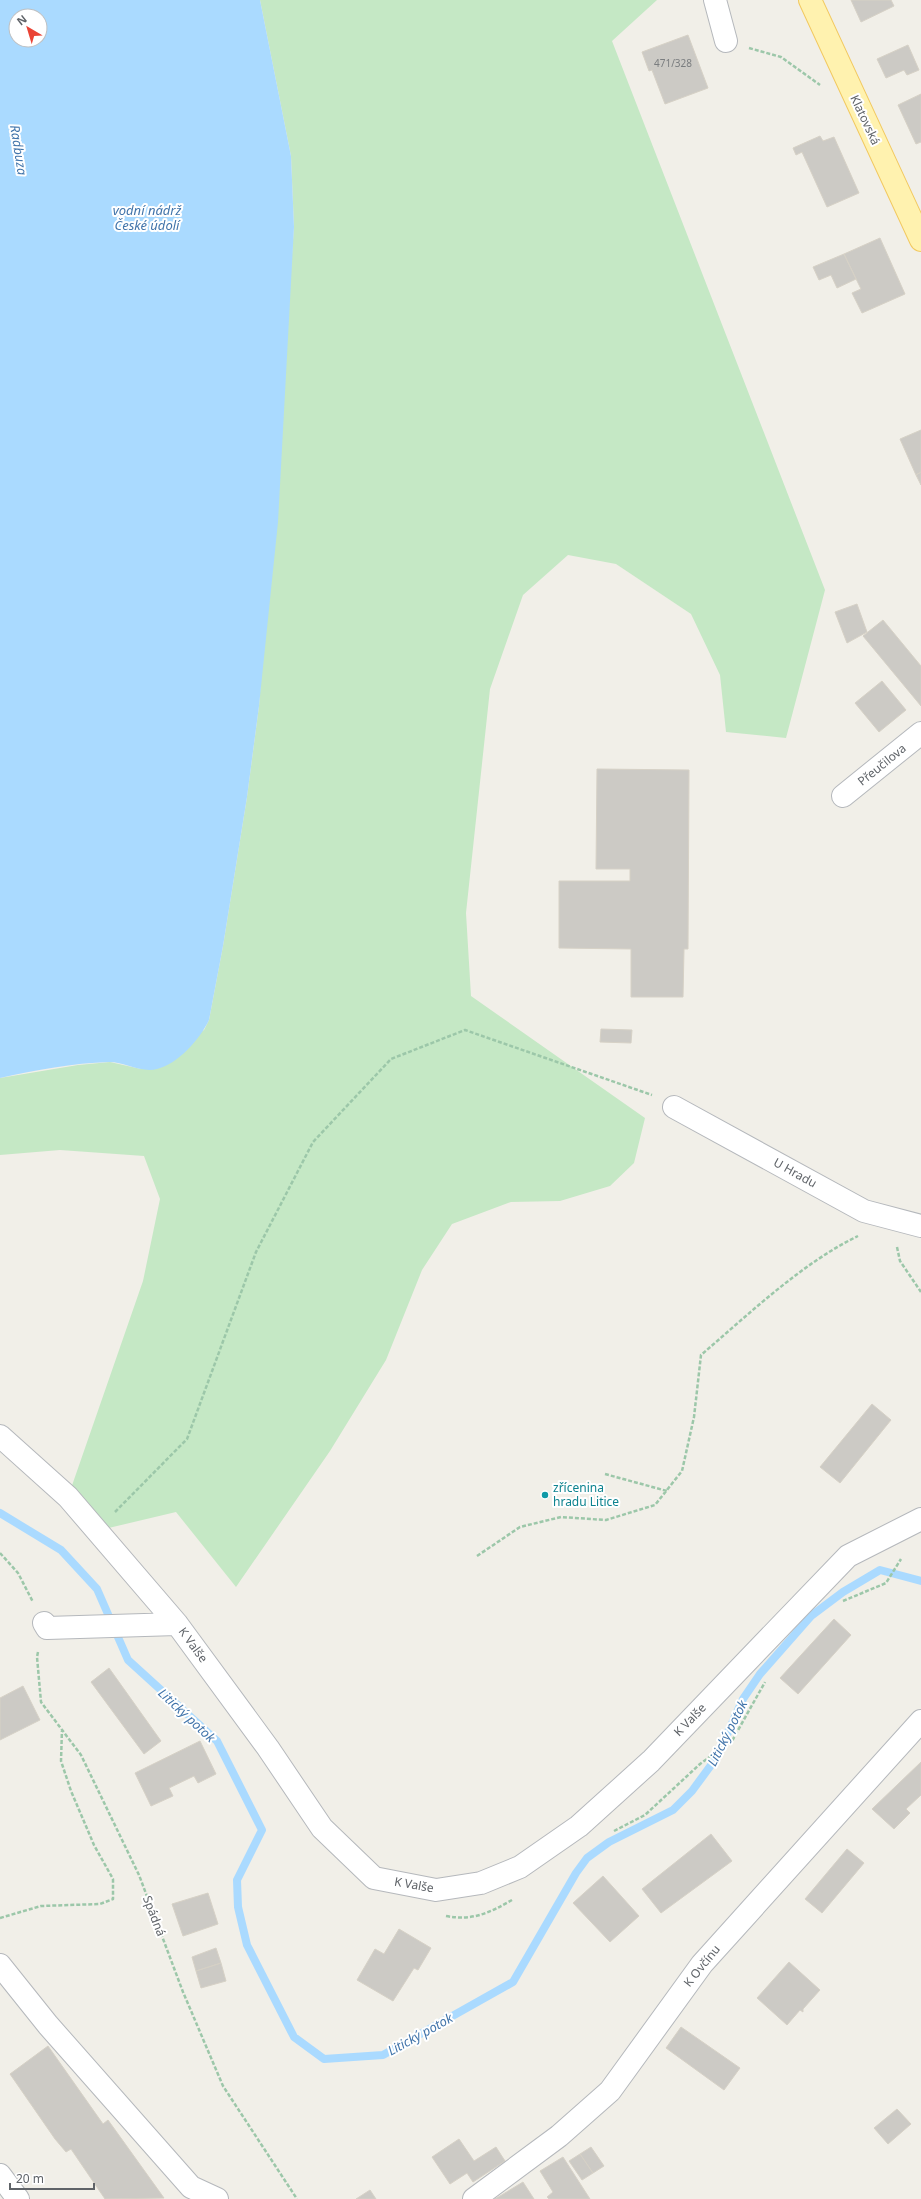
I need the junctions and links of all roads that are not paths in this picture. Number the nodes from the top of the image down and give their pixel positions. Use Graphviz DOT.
graph roads {
  1 [pos="715,0"];
  2 [pos="810,0"];
  3 [pos="726,41"];
  4 [pos="921,240"];
  5 [pos="921,733"];
  6 [pos="843,796"];
  7 [pos="666,1102"];
  8 [pos="921,1226"];
  9 [pos="0,1436"];
  10 [pos="921,1519"];
  11 [pos="177,1624"];
  12 [pos="46,1626"];
  13 [pos="921,1720"];
  14 [pos="0,1964"];
  15 [pos="0,2175"];
  16 [pos="18,2199"];
  17 [pos="217,2199"];
  18 [pos="474,2199"];
  1 -- 3 [label="street"];
  2 -- 4 [label="main road, Klatovská"];
  5 -- 6 [label="street, Přeučilova"];
  7 -- 8 [label="street, U Hradu"];
  9 -- 11 [label="street, K Valše"];
  10 -- 11 [label="street, K Valše"];
  11 -- 12 [label="street"];
  13 -- 18 [label="street, K Ovčínu"];
  14 -- 17 [label="street"];
  15 -- 16 [label="street"];
}
